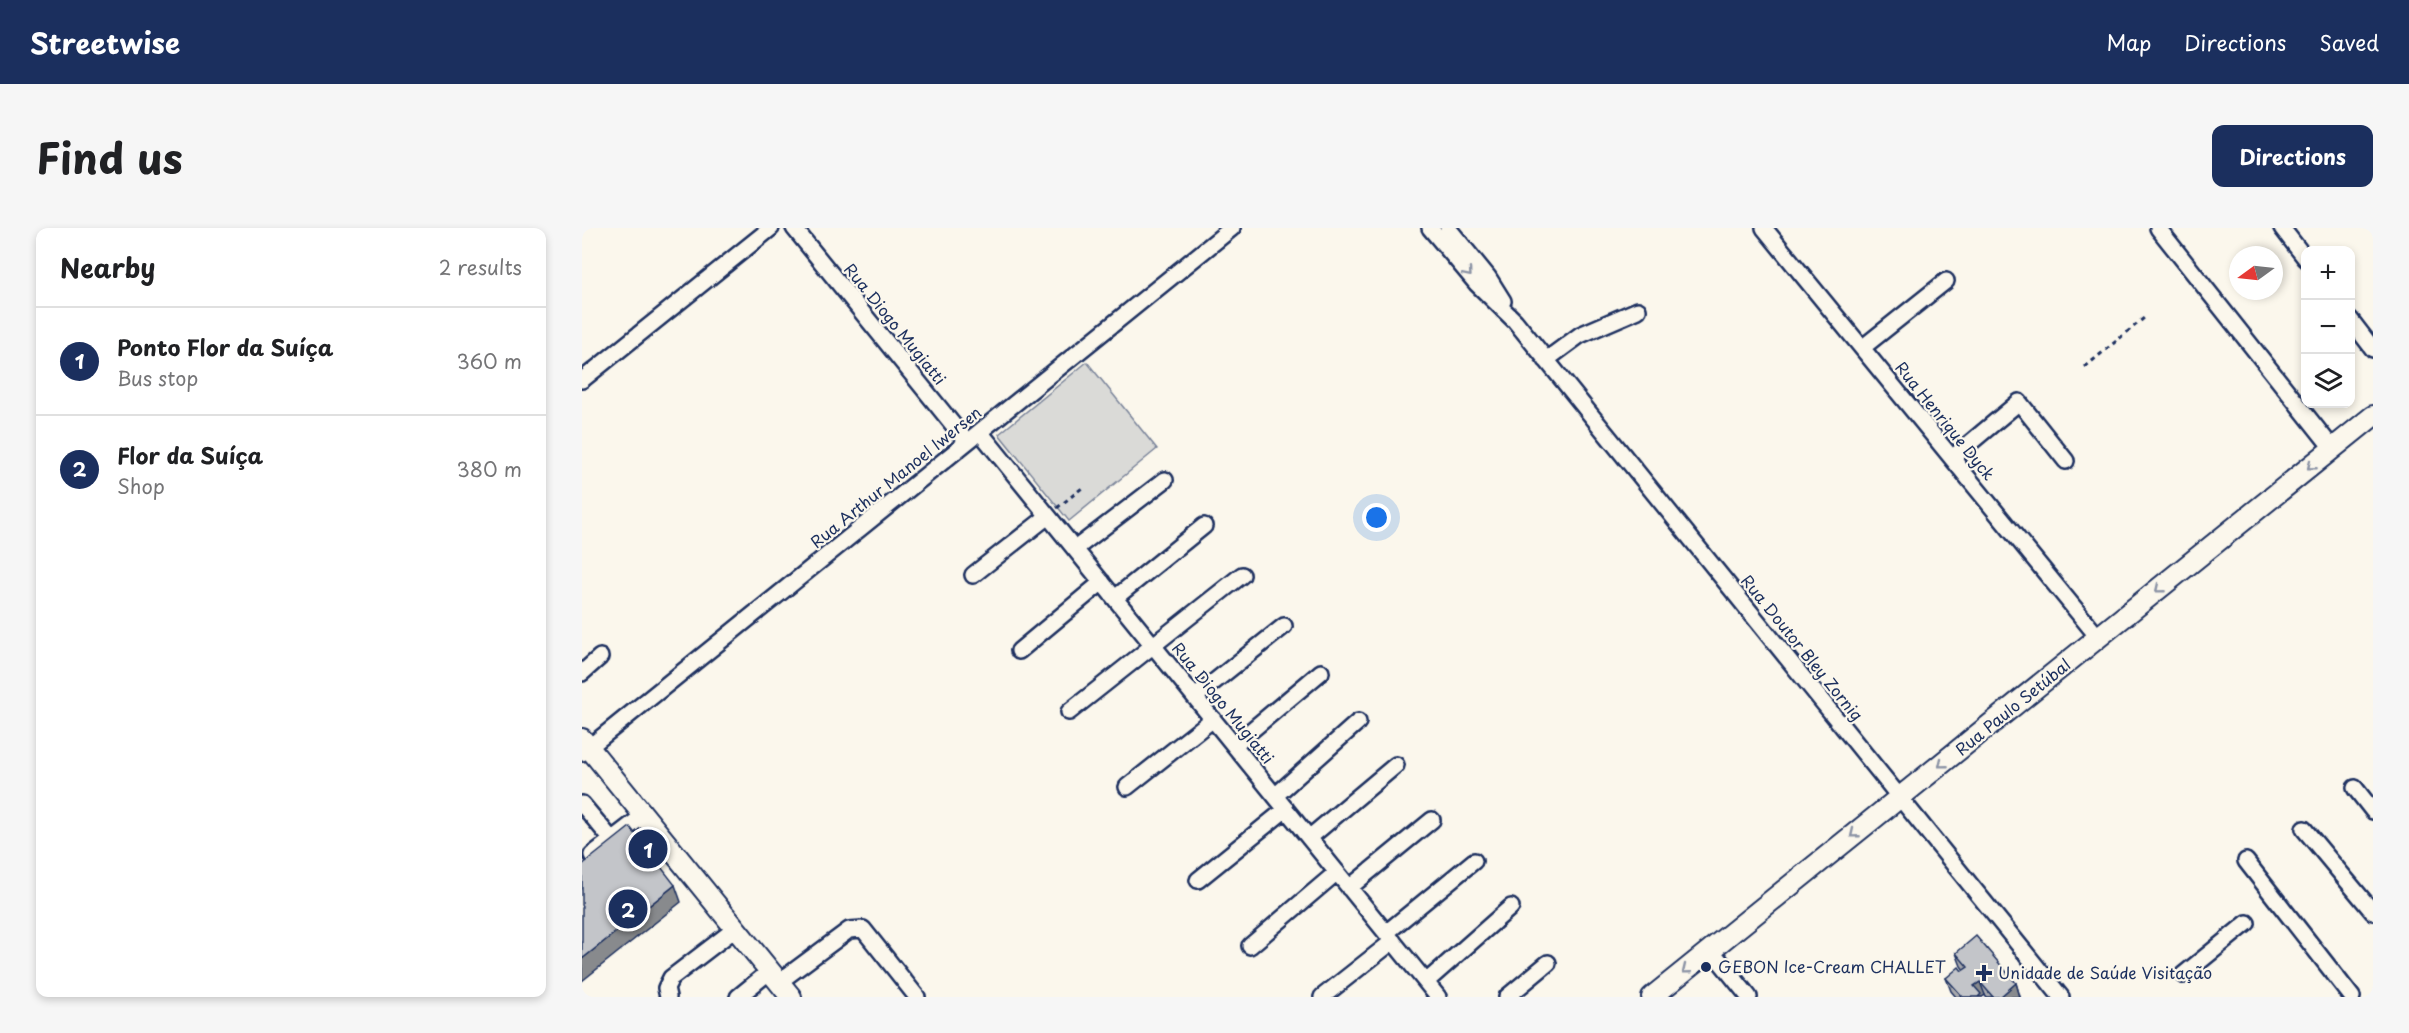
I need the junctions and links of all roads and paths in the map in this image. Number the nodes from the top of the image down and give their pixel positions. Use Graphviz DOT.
graph roads {
  1 [pos="771,228"];
  2 [pos="794,228"];
  3 [pos="1232,228"];
  4 [pos="1430,228"];
  5 [pos="1448,228"];
  6 [pos="1764,228"];
  7 [pos="2158,228"];
  8 [pos="2282,228"];
  9 [pos="2301,253"];
  10 [pos="1946,281"];
  11 [pos="1638,310"];
  12 [pos="2144,318"];
  13 [pos="1515,321"];
  14 [pos="2355,326"];
  15 [pos="1863,348"];
  16 [pos="2373,349"];
  17 [pos="1546,360"];
  18 [pos="2085,367"];
  19 [pos="582,380"];
  20 [pos="2373,416"];
  21 [pos="980,432"];
  22 [pos="967,442"];
  23 [pos="2333,449"];
  24 [pos="1952,458"];
  25 [pos="2066,461"];
  26 [pos="1165,480"];
  27 [pos="1082,488"];
  28 [pos="1048,516"];
  29 [pos="1204,526"];
  30 [pos="1075,549"];
  31 [pos="973,575"];
  32 [pos="1242,575"];
  33 [pos="1102,582"];
  34 [pos="1115,598"];
  35 [pos="1284,626"];
  36 [pos="2098,638"];
  37 [pos="1153,645"];
  38 [pos="1019,651"];
  39 [pos="600,657"];
  40 [pos="1321,672"];
  41 [pos="582,673"];
  42 [pos="1195,697"];
  43 [pos="1069,712"];
  44 [pos="1212,719"];
  45 [pos="1358,722"];
  46 [pos="1234,745"];
  47 [pos="584,747"];
  48 [pos="1396,765"];
  49 [pos="1127,787"];
  50 [pos="2355,788"];
  51 [pos="1275,796"];
  52 [pos="1900,798"];
  53 [pos="582,804"];
  54 [pos="1286,809"];
  55 [pos="2373,811"];
  56 [pos="644,815"];
  57 [pos="1432,820"];
  58 [pos="2304,829"];
  59 [pos="1309,838"];
  60 [pos="612,840"];
  61 [pos="592,855"];
  62 [pos="1474,861"];
  63 [pos="2246,861"];
  64 [pos="1337,872"];
  65 [pos="1198,880"];
  66 [pos="1349,888"];
  67 [pos="1511,907"];
  68 [pos="2373,912"];
  69 [pos="2247,924"];
  70 [pos="735,929"];
  71 [pos="1390,937"];
  72 [pos="1250,946"];
  73 [pos="1711,950"];
  74 [pos="1548,963"];
  75 [pos="2183,975"];
  76 [pos="1426,982"];
  77 [pos="780,984"];
  78 [pos="668,997"];
  79 [pos="738,997"];
  80 [pos="917,997"];
  81 [pos="1322,997"];
  82 [pos="1438,997"];
  83 [pos="1506,997"];
  84 [pos="1652,997"];
  85 [pos="1749,997"];
  86 [pos="2061,997"];
  87 [pos="2352,997"];
  1 -- 19 [label="street"];
  2 -- 22 [label="street, Rua Diogo Mugiatti"];
  3 -- 21 [label="street, Rua Arthur Manoel Iwersen"];
  4 -- 13 [label="street, Rua Doutor Bley Zornig, one-way"];
  5 -- 13 [label="street, Rua Doutor Bley Zornig"];
  6 -- 15 [label="street, Rua Henrique Dyck"];
  7 -- 23 [label="street"];
  8 -- 9 [label="street"];
  10 -- 15 [label="street"];
  11 -- 17 [label="street"];
  12 -- 18 [label="path"];
  13 -- 17 [label="street, Rua Doutor Bley Zornig"];
  14 -- 16 [label="street"];
  15 -- 24 [label="street, Rua Henrique Dyck"];
  17 -- 52 [label="street, Rua Doutor Bley Zornig"];
  20 -- 23 [label="main road, Rua Paulo Setúbal"];
  21 -- 22 [label="street, Rua Arthur Manoel Iwersen"];
  21 -- 28 [label="street, Rua Diogo Mugiatti"];
  22 -- 47 [label="street, Rua Arthur Manoel Iwersen"];
  23 -- 36 [label="main road, Rua Paulo Setúbal, one-way"];
  24 -- 25 [label="street"];
  24 -- 36 [label="street, Rua Henrique Dyck"];
  26 -- 30 [label="street"];
  27 -- 28 [label="path"];
  28 -- 30 [label="street, Rua Diogo Mugiatti"];
  28 -- 31 [label="street"];
  29 -- 34 [label="street"];
  30 -- 33 [label="street, Rua Diogo Mugiatti"];
  32 -- 37 [label="street"];
  33 -- 34 [label="street, Rua Diogo Mugiatti"];
  33 -- 38 [label="street"];
  34 -- 37 [label="street, Rua Diogo Mugiatti"];
  35 -- 42 [label="street"];
  36 -- 52 [label="main road, Rua Paulo Setúbal, one-way"];
  37 -- 42 [label="street, Rua Diogo Mugiatti"];
  37 -- 43 [label="street"];
  39 -- 41 [label="street"];
  40 -- 46 [label="street"];
  42 -- 44 [label="street, Rua Diogo Mugiatti"];
  44 -- 46 [label="street, Rua Diogo Mugiatti"];
  44 -- 49 [label="street"];
  45 -- 51 [label="street"];
  46 -- 51 [label="street, Rua Diogo Mugiatti"];
  47 -- 56 [label="main road"];
  48 -- 59 [label="street"];
  50 -- 55 [label="street"];
  51 -- 54 [label="street, Rua Diogo Mugiatti"];
  52 -- 73 [label="main road, Rua Paulo Setúbal, one-way"];
  52 -- 86 [label="street, Rua Doutor Bley Zornig"];
  53 -- 60 [label="street"];
  54 -- 59 [label="street, Rua Diogo Mugiatti"];
  54 -- 65 [label="street"];
  56 -- 60 [label="street"];
  56 -- 70 [label="main road"];
  57 -- 66 [label="street"];
  58 -- 68 [label="street"];
  59 -- 64 [label="street, Rua Diogo Mugiatti"];
  60 -- 61 [label="street"];
  62 -- 71 [label="street"];
  63 -- 87 [label="street"];
  64 -- 66 [label="street, Rua Diogo Mugiatti"];
  64 -- 72 [label="street"];
  66 -- 71 [label="street, Rua Diogo Mugiatti"];
  67 -- 76 [label="street"];
  69 -- 75 [label="street"];
  70 -- 77 [label="main road"];
  70 -- 78 [label="street"];
  71 -- 76 [label="street, Rua Diogo Mugiatti"];
  71 -- 81 [label="street"];
  73 -- 84 [label="main road, Rua Paulo Setúbal, one-way"];
  73 -- 85 [label="street"];
  74 -- 83 [label="street"];
  76 -- 82 [label="street, Rua Diogo Mugiatti"];
  77 -- 79 [label="street"];
  77 -- 80 [label="street"];
}
